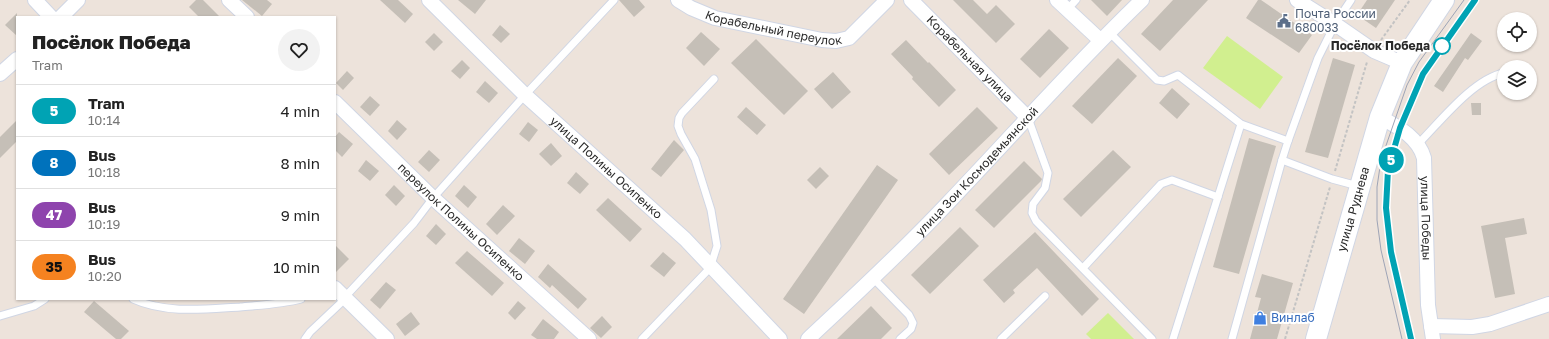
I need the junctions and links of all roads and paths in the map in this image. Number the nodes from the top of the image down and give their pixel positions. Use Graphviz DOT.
graph roads {
  1 [pos="35,0"];
  2 [pos="78,0"];
  3 [pos="229,0"];
  4 [pos="429,0"];
  5 [pos="614,0"];
  6 [pos="678,0"];
  7 [pos="887,0"];
  8 [pos="911,0"];
  9 [pos="1142,0"];
  10 [pos="1298,0"];
  11 [pos="1352,0"];
  12 [pos="1410,0"];
  13 [pos="1444,0"];
  14 [pos="1067,3"];
  15 [pos="49,16"];
  16 [pos="62,16"];
  17 [pos="246,16"];
  18 [pos="1335,24"];
  19 [pos="1104,36"];
  20 [pos="1374,51"];
  21 [pos="16,60"];
  22 [pos="1402,63"];
  23 [pos="0,74"];
  24 [pos="1497,76"];
  25 [pos="714,79"];
  26 [pos="525,95"];
  27 [pos="336,103"];
  28 [pos="1380,117"];
  29 [pos="1028,118"];
  30 [pos="1240,124"];
  31 [pos="1288,141"];
  32 [pos="1418,144"];
  33 [pos="1282,160"];
  34 [pos="1332,179"];
  35 [pos="1360,186"];
  36 [pos="1218,197"];
  37 [pos="433,198"];
  38 [pos="710,268"];
  39 [pos="1082,268"];
  40 [pos="873,278"];
  41 [pos="340,296"];
  42 [pos="1045,296"];
  43 [pos="43,300"];
  44 [pos="137,300"];
  45 [pos="296,300"];
  46 [pos="1549,304"];
  47 [pos="0,316"];
  48 [pos="1432,333"];
  49 [pos="305,339"];
  50 [pos="387,339"];
  51 [pos="589,339"];
  52 [pos="642,339"];
  53 [pos="780,339"];
  54 [pos="808,339"];
  55 [pos="900,339"];
  56 [pos="1001,339"];
  57 [pos="1152,339"];
  58 [pos="1173,339"];
  59 [pos="1232,339"];
  60 [pos="1285,339"];
  61 [pos="1316,339"];
  1 -- 15 [label="street"];
  2 -- 16 [label="street"];
  3 -- 17 [label="street"];
  4 -- 26 [label="street, улица Полины Осипенко"];
  5 -- 26 [label="lane"];
  6 -- 7 [label="street, Корабельный переулок"];
  8 -- 29 [label="street, Корабельная улица"];
  9 -- 19 [label="street, улица Зои Космодемьянской"];
  10 -- 18 [label="street"];
  11 -- 18 [label="lane"];
  12 -- 20 [label="path"];
  13 -- 22 [label="main road, улица Руднева"];
  14 -- 19 [label="street"];
  18 -- 20 [label="street"];
  18 -- 31 [label="lane"];
  19 -- 29 [label="street, улица Зои Космодемьянской"];
  19 -- 30 [label="lane"];
  20 -- 22 [label="street"];
  20 -- 34 [label="path"];
  21 -- 23 [label="street"];
  22 -- 28 [label="main road, улица Руднева"];
  24 -- 32 [label="lane"];
  25 -- 38 [label="lane"];
  26 -- 37 [label="lane"];
  26 -- 38 [label="street, улица Полины Осипенко"];
  27 -- 37 [label="street, переулок Полины Осипенко"];
  28 -- 32 [label="street"];
  28 -- 35 [label="main road, улица Руднева"];
  29 -- 39 [label="lane"];
  29 -- 40 [label="street, улица Зои Космодемьянской"];
  30 -- 31 [label="lane"];
  30 -- 36 [label="lane"];
  31 -- 33 [label="lane"];
  32 -- 48 [label="street, улица Победы"];
  33 -- 34 [label="lane"];
  33 -- 59 [label="lane"];
  34 -- 35 [label="lane"];
  34 -- 60 [label="path"];
  35 -- 61 [label="main road, улица Руднева"];
  36 -- 39 [label="lane"];
  36 -- 58 [label="lane"];
  37 -- 41 [label="lane"];
  37 -- 51 [label="street, переулок Полины Осипенко"];
  38 -- 52 [label="lane"];
  38 -- 53 [label="street, улица Полины Осипенко"];
  39 -- 57 [label="lane"];
  40 -- 54 [label="street, улица Зои Космодемьянской"];
  40 -- 55 [label="lane"];
  41 -- 49 [label="lane"];
  41 -- 50 [label="street"];
  42 -- 56 [label="lane"];
  43 -- 47 [label="lane"];
  44 -- 45 [label="lane"];
  46 -- 48 [label="street"];
}
